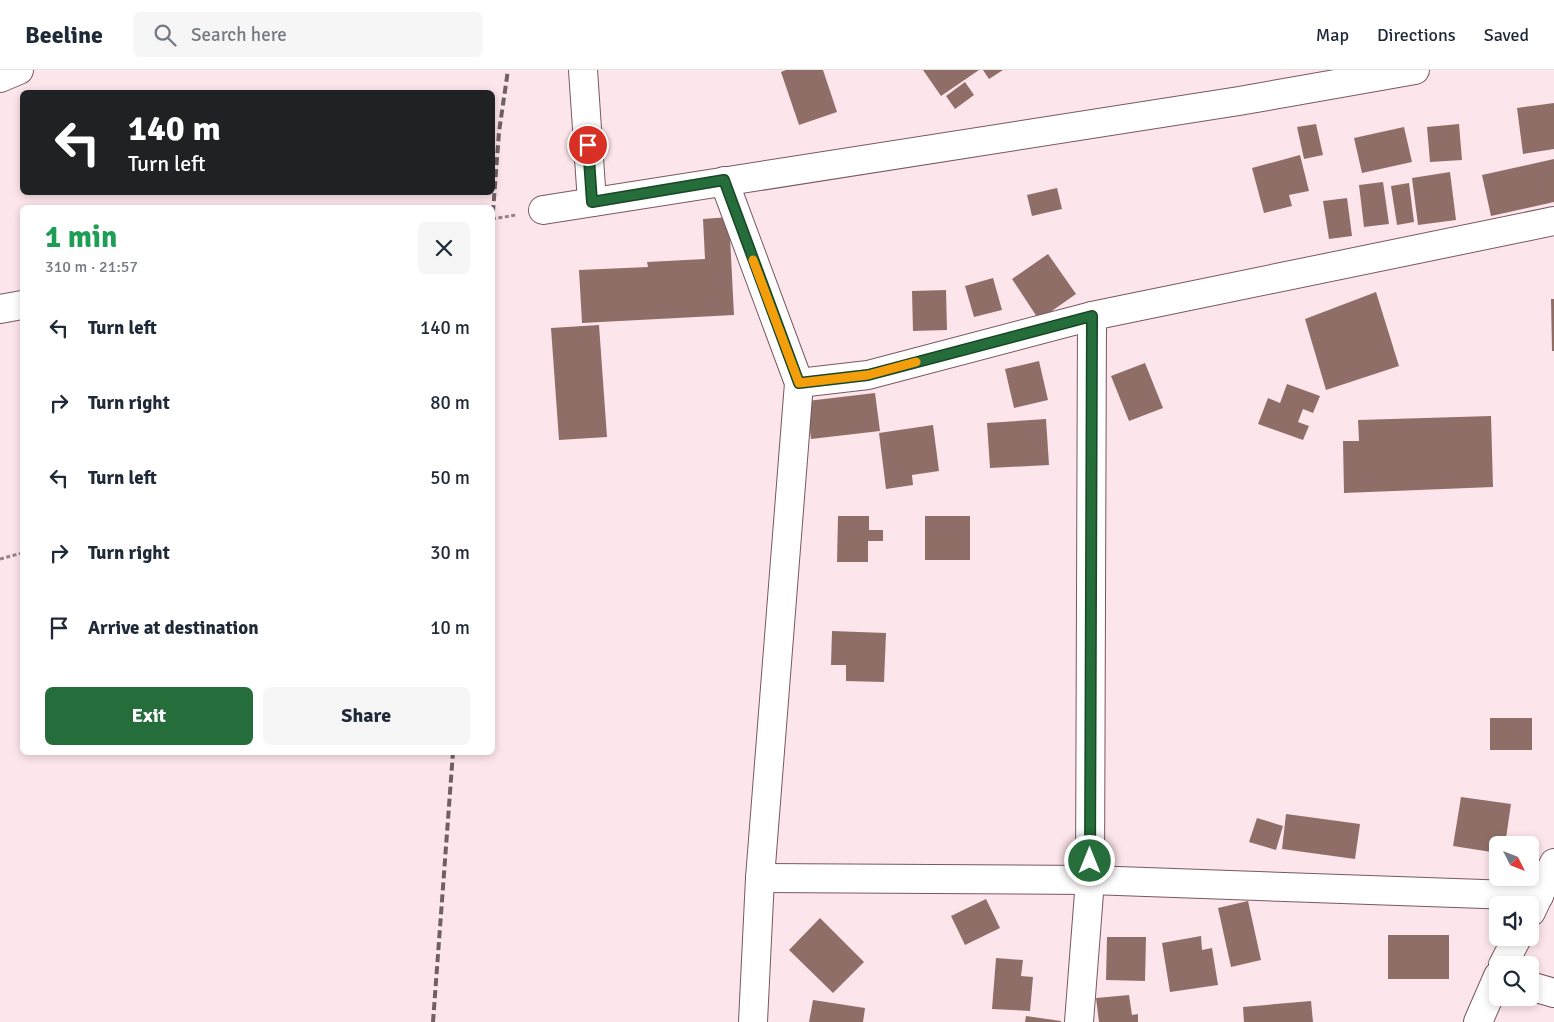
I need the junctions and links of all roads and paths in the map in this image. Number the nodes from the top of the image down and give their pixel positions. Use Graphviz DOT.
graph roads {
  1 [pos="19,70"];
  2 [pos="583,70"];
  3 [pos="1415,70"];
  4 [pos="0,78"];
  5 [pos="724,180"];
  6 [pos="592,202"];
  7 [pos="542,210"];
  8 [pos="1554,221"];
  9 [pos="20,305"];
  10 [pos="0,309"];
  11 [pos="1092,316"];
  12 [pos="799,383"];
  13 [pos="20,554"];
  14 [pos="0,558"];
  15 [pos="1554,863"];
  16 [pos="760,878"];
  17 [pos="1090,880"];
  18 [pos="1538,896"];
  19 [pos="1489,902"];
  20 [pos="1539,989"];
  21 [pos="1554,993"];
  22 [pos="1489,997"];
  23 [pos="753,1022"];
  24 [pos="1079,1022"];
  25 [pos="1478,1022"];
  1 -- 4 [label="street"];
  2 -- 6 [label="street"];
  3 -- 5 [label="street"];
  5 -- 6 [label="street"];
  5 -- 12 [label="street"];
  6 -- 7 [label="street"];
  8 -- 11 [label="street"];
  9 -- 10 [label="street"];
  11 -- 12 [label="street"];
  11 -- 17 [label="street"];
  12 -- 16 [label="street"];
  13 -- 14 [label="path"];
  15 -- 18 [label="street"];
  16 -- 17 [label="street"];
  16 -- 23 [label="street"];
  17 -- 19 [label="street"];
  17 -- 24 [label="street"];
  20 -- 21 [label="street"];
  22 -- 25 [label="street"];
}
